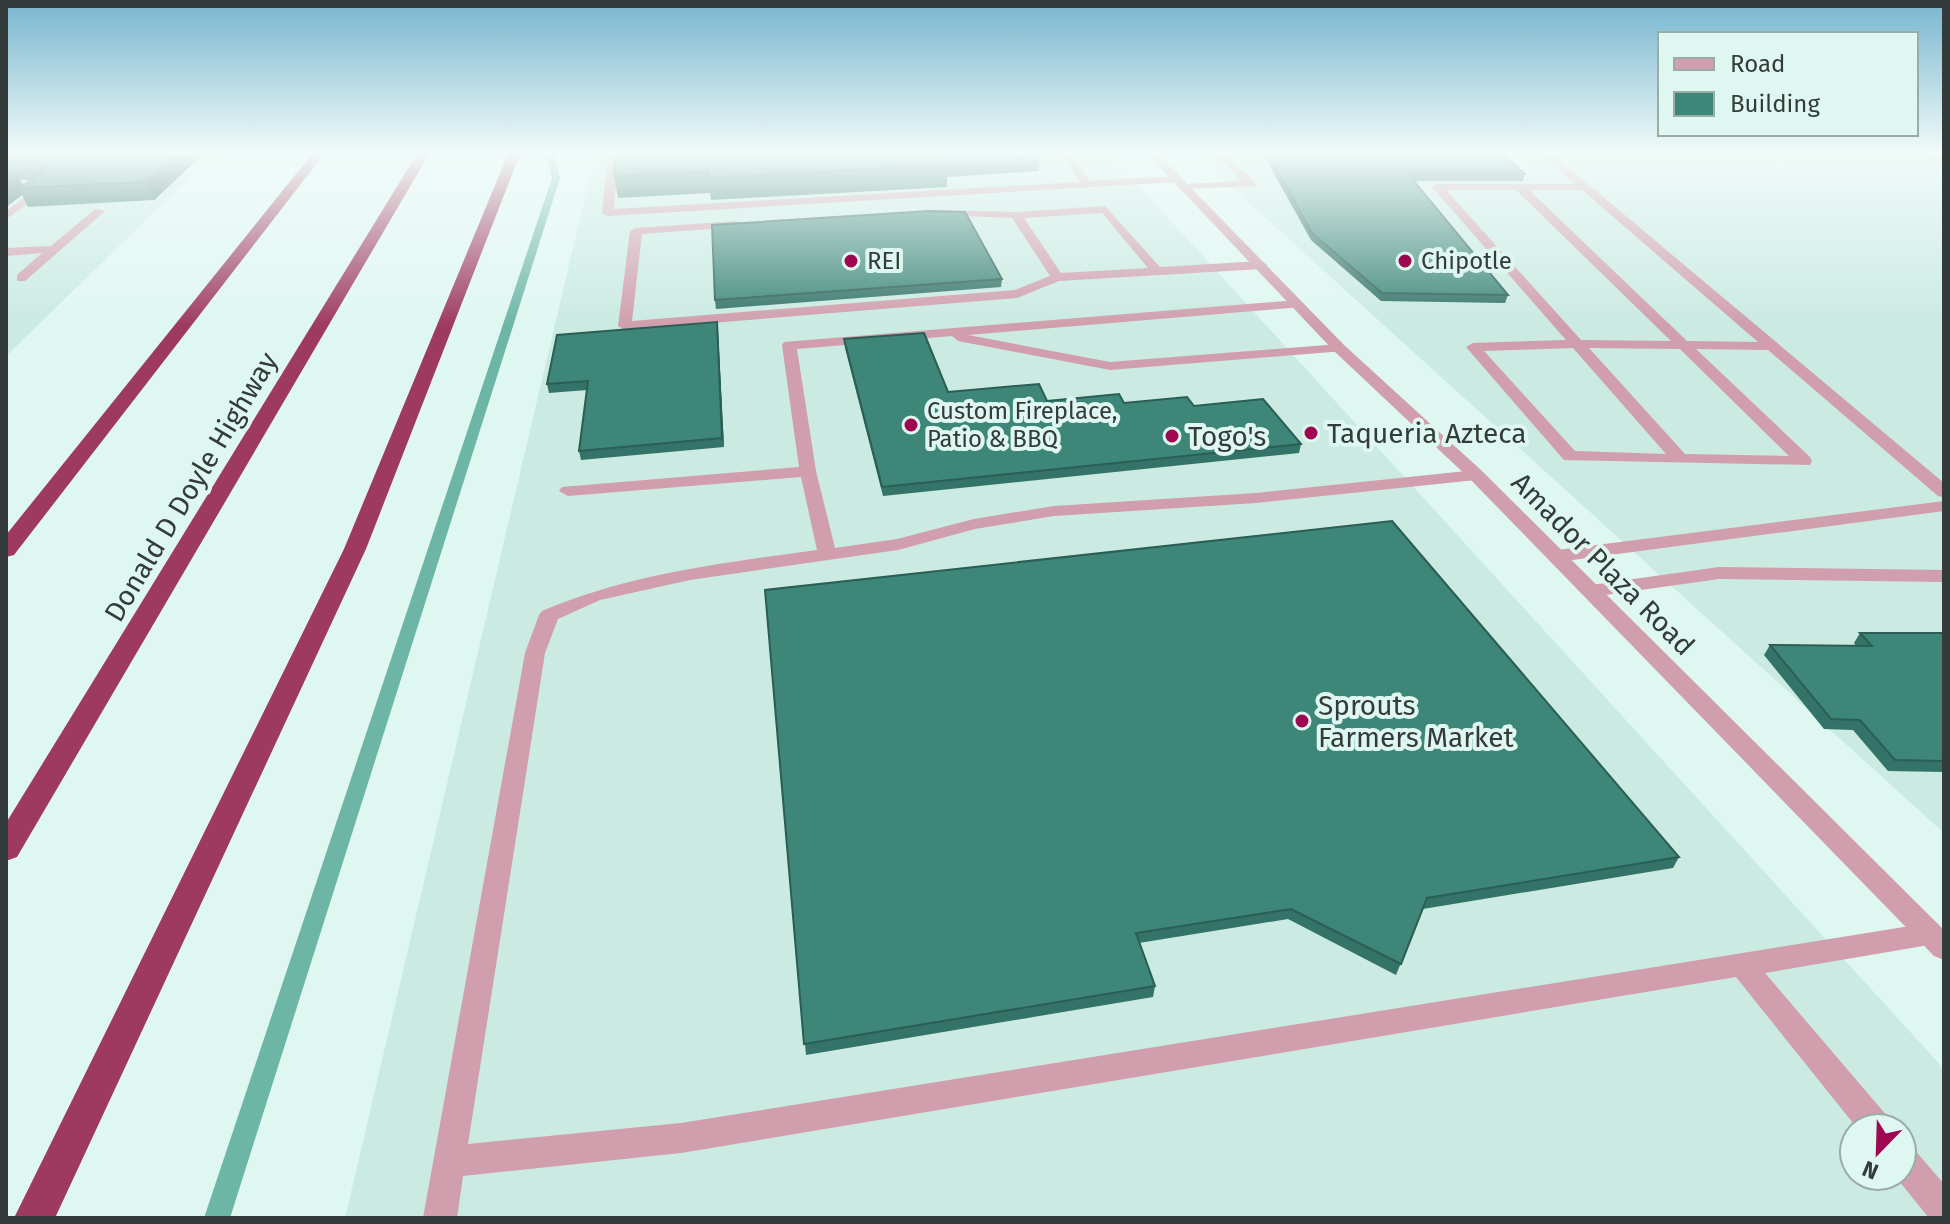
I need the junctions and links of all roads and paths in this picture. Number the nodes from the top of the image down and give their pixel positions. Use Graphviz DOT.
graph roads {
  1 [pos="99,211"];
  2 [pos="273,211"];
  3 [pos="389,211"];
  4 [pos="491,211"];
  5 [pos="608,211"];
  6 [pos="639,211"];
  7 [pos="1074,211"];
  8 [pos="1107,211"];
  9 [pos="1208,211"];
  10 [pos="1459,211"];
  11 [pos="1544,211"];
  12 [pos="1613,211"];
  13 [pos="929,212"];
  14 [pos="1016,215"];
  15 [pos="744,224"];
  16 [pos="55,249"];
  17 [pos="6,252"];
  18 [pos="1261,265"];
  19 [pos="1157,271"];
  20 [pos="1057,277"];
  21 [pos="21,278"];
  22 [pos="1297,304"];
  23 [pos="811,327"];
  24 [pos="929,332"];
  25 [pos="1578,344"];
  26 [pos="1684,345"];
  27 [pos="1772,346"];
  28 [pos="1339,348"];
  29 [pos="1680,459"];
  30 [pos="808,471"];
  31 [pos="1476,475"];
  32 [pos="568,491"];
  33 [pos="1944,492"];
  34 [pos="1944,506"];
  35 [pos="6,550"];
  36 [pos="827,555"];
  37 [pos="1557,556"];
  38 [pos="1944,576"];
  39 [pos="1591,591"];
  40 [pos="6,849"];
  41 [pos="1937,941"];
  42 [pos="1743,966"];
  43 [pos="1864,1112"];
  44 [pos="450,1162"];
  45 [pos="1918,1178"];
  46 [pos="1944,1210"];
  47 [pos="34,1218"];
  48 [pos="440,1218"];
  1 -- 16 [label="street"];
  2 -- 35 [label="highway"];
  3 -- 40 [label="highway, Donald D Doyle Highway"];
  4 -- 47 [label="highway"];
  5 -- 6 [label="street"];
  7 -- 14 [label="street"];
  8 -- 19 [label="street"];
  9 -- 18 [label="street, Amador Plaza Road"];
  10 -- 25 [label="street"];
  11 -- 26 [label="street"];
  12 -- 27 [label="street"];
  13 -- 14 [label="street"];
  14 -- 20 [label="street"];
  15 -- 23 [label="street"];
  16 -- 17 [label="street"];
  16 -- 21 [label="street"];
  18 -- 19 [label="street"];
  18 -- 22 [label="street, Amador Plaza Road"];
  19 -- 20 [label="street"];
  20 -- 23 [label="street"];
  22 -- 24 [label="street"];
  22 -- 28 [label="street, Amador Plaza Road"];
  23 -- 24 [label="street"];
  23 -- 30 [label="street"];
  24 -- 28 [label="street"];
  25 -- 26 [label="street"];
  25 -- 29 [label="street"];
  25 -- 29 [label="street"];
  26 -- 27 [label="street"];
  26 -- 29 [label="street"];
  27 -- 33 [label="street"];
  28 -- 31 [label="street, Amador Plaza Road"];
  30 -- 32 [label="street"];
  30 -- 36 [label="street"];
  31 -- 36 [label="street"];
  31 -- 37 [label="street, Amador Plaza Road"];
  34 -- 37 [label="street"];
  36 -- 44 [label="street"];
  37 -- 39 [label="street, Amador Plaza Road"];
  38 -- 39 [label="street"];
  39 -- 41 [label="street, Amador Plaza Road"];
  41 -- 42 [label="street"];
  42 -- 43 [label="street"];
  42 -- 44 [label="street"];
  44 -- 48 [label="street"];
  45 -- 46 [label="street"];
}
